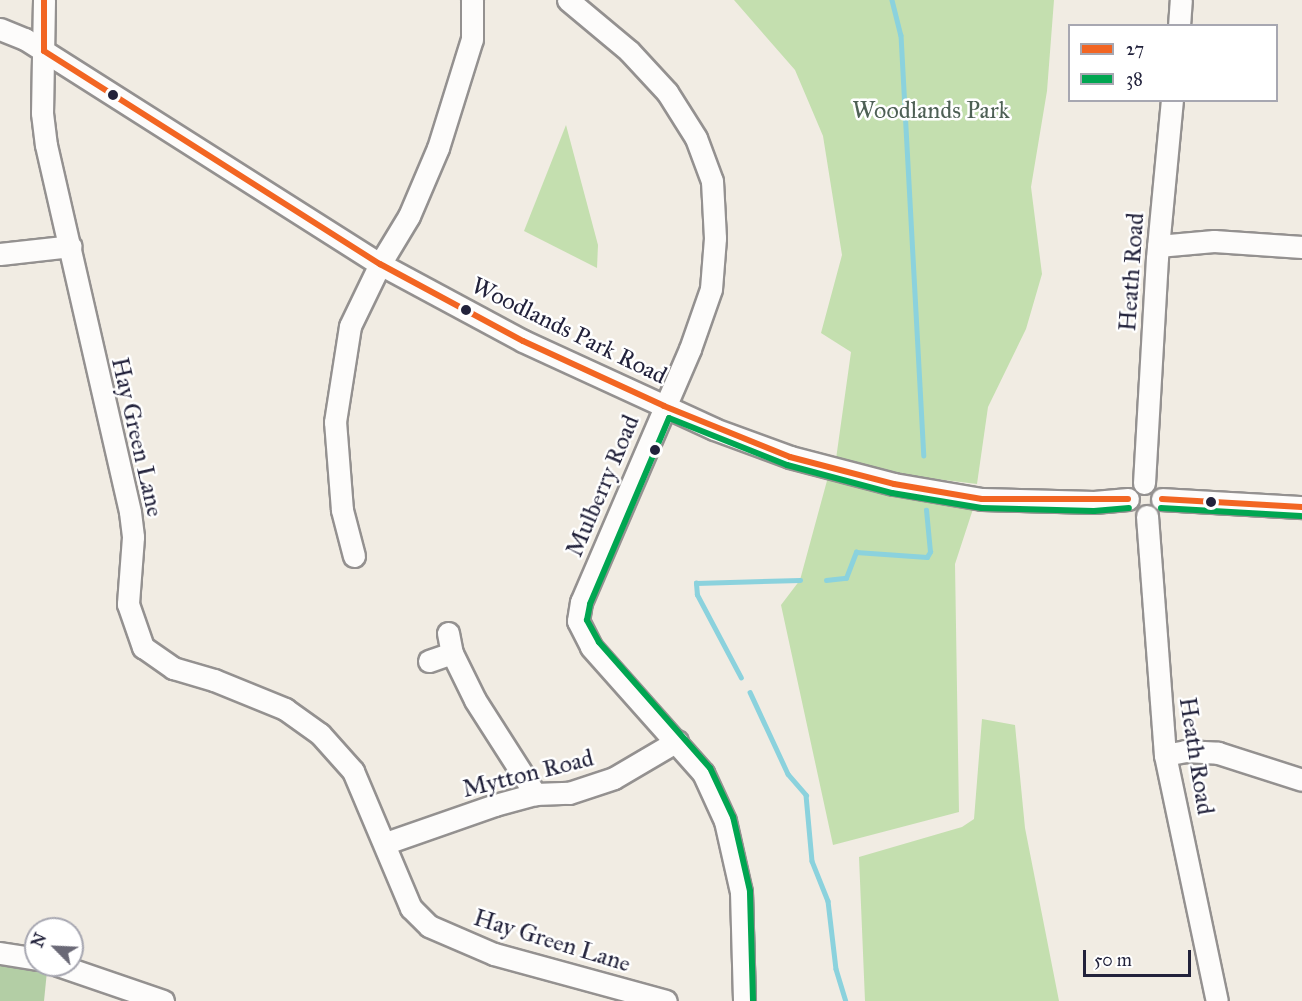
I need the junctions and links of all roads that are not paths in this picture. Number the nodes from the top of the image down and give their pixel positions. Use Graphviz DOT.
graph roads {
  1 [pos="44,0"];
  2 [pos="472,0"];
  3 [pos="568,0"];
  4 [pos="1181,0"];
  5 [pos="1179,24"];
  6 [pos="0,29"];
  7 [pos="44,51"];
  8 [pos="1172,102"];
  9 [pos="71,246"];
  10 [pos="1158,246"];
  11 [pos="1302,247"];
  12 [pos="0,254"];
  13 [pos="380,264"];
  14 [pos="664,406"];
  15 [pos="1144,483"];
  16 [pos="1128,499"];
  17 [pos="1162,499"];
  18 [pos="1302,507"];
  19 [pos="1147,516"];
  20 [pos="354,556"];
  21 [pos="429,660"];
  22 [pos="677,741"];
  23 [pos="1165,754"];
  24 [pos="1302,780"];
  25 [pos="536,794"];
  26 [pos="386,843"];
  27 [pos="0,953"];
  28 [pos="24,957"];
  29 [pos="84,974"];
  30 [pos="163,1001"];
  31 [pos="666,1001"];
  32 [pos="744,1001"];
  33 [pos="1217,1001"];
  1 -- 7 [label="street, Hay Green Lane"];
  2 -- 13 [label="street"];
  3 -- 14 [label="street, Mulberry Road"];
  4 -- 5 [label="street"];
  6 -- 7 [label="street, Woodlands Park Road"];
  7 -- 9 [label="street, Hay Green Lane"];
  7 -- 13 [label="street, Woodlands Park Road"];
  8 -- 10 [label="street, Heath Road"];
  9 -- 12 [label="street"];
  9 -- 26 [label="street, Hay Green Lane"];
  10 -- 11 [label="street"];
  10 -- 15 [label="street, Heath Road"];
  13 -- 14 [label="street, Woodlands Park Road"];
  13 -- 20 [label="street"];
  14 -- 16 [label="street, Woodlands Park Road"];
  14 -- 22 [label="street, Mulberry Road"];
  15 -- 16 [label="street"];
  15 -- 17 [label="street"];
  16 -- 19 [label="street"];
  17 -- 18 [label="street"];
  17 -- 19 [label="street"];
  19 -- 23 [label="street, Heath Road"];
  21 -- 25 [label="street"];
  22 -- 25 [label="street, Mytton Road"];
  22 -- 32 [label="street, Mulberry Road"];
  23 -- 24 [label="street"];
  23 -- 33 [label="street, Heath Road"];
  25 -- 26 [label="street, Mytton Road"];
  26 -- 31 [label="street, Hay Green Lane"];
  27 -- 28 [label="street"];
  29 -- 30 [label="street"];
}
